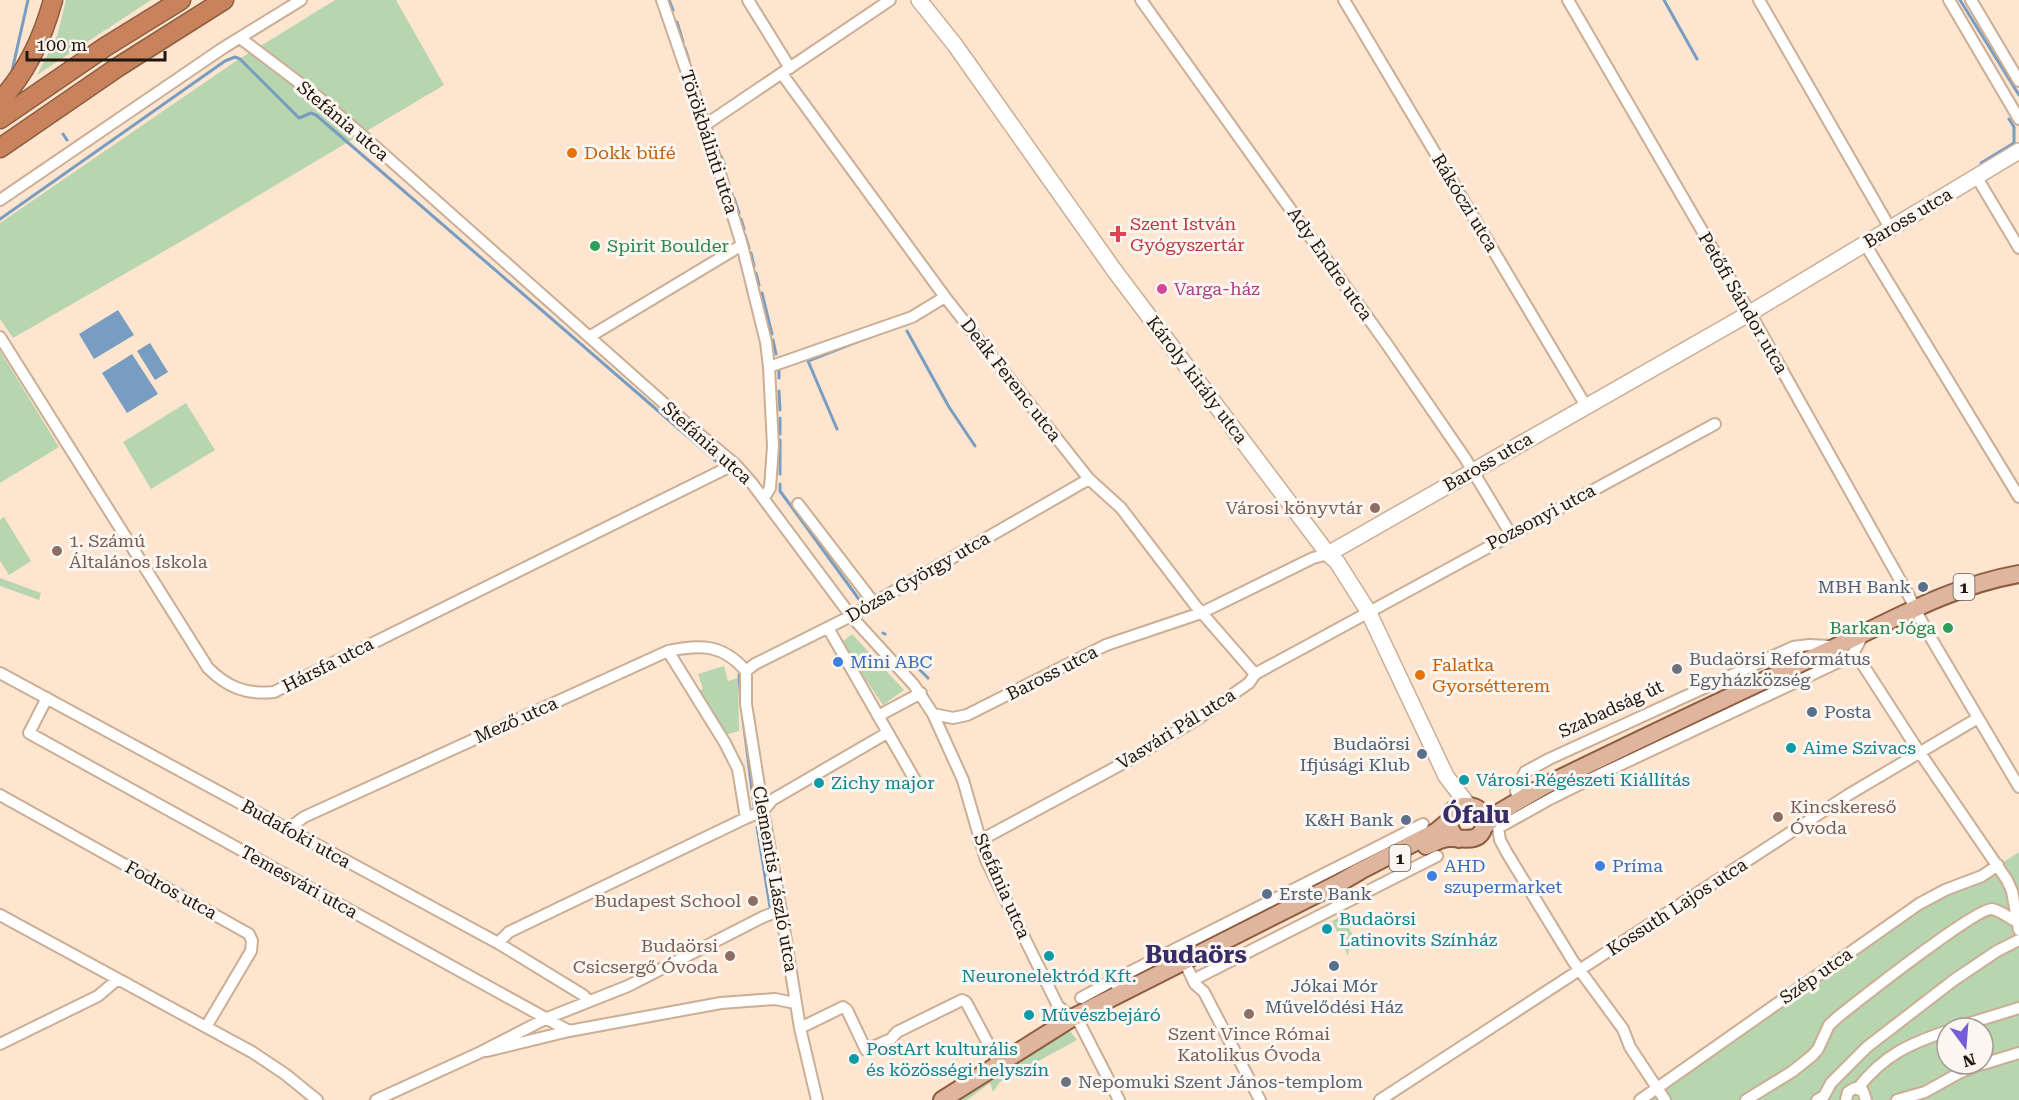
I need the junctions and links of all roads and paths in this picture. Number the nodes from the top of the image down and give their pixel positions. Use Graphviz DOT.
graph roads {
  1 [pos="53,0"];
  2 [pos="181,0"];
  3 [pos="224,0"];
  4 [pos="301,0"];
  5 [pos="662,0"];
  6 [pos="748,0"];
  7 [pos="890,0"];
  8 [pos="919,0"];
  9 [pos="1141,0"];
  10 [pos="1344,0"];
  11 [pos="1568,0"];
  12 [pos="1759,0"];
  13 [pos="1948,0"];
  14 [pos="1971,0"];
  15 [pos="240,38"];
  16 [pos="786,71"];
  17 [pos="2019,81"];
  18 [pos="0,101"];
  19 [pos="0,119"];
  20 [pos="2019,119"];
  21 [pos="705,125"];
  22 [pos="0,148"];
  23 [pos="2019,151"];
  24 [pos="1976,176"];
  25 [pos="0,200"];
  26 [pos="1890,228"];
  27 [pos="1865,243"];
  28 [pos="742,245"];
  29 [pos="2019,248"];
  30 [pos="945,297"];
  31 [pos="1750,313"];
  32 [pos="0,337"];
  33 [pos="589,337"];
  34 [pos="770,367"];
  35 [pos="1586,406"];
  36 [pos="1715,423"];
  37 [pos="735,464"];
  38 [pos="1472,471"];
  39 [pos="1089,478"];
  40 [pos="2019,497"];
  41 [pos="764,498"];
  42 [pos="798,504"];
  43 [pos="1510,533"];
  44 [pos="1328,554"];
  45 [pos="2019,574"];
  46 [pos="873,603"];
  47 [pos="1915,608"];
  48 [pos="1368,611"];
  49 [pos="1201,613"];
  50 [pos="851,616"];
  51 [pos="828,628"];
  52 [pos="1865,632"];
  53 [pos="1840,645"];
  54 [pos="668,651"];
  55 [pos="1863,665"];
  56 [pos="746,671"];
  57 [pos="0,673"];
  58 [pos="1255,674"];
  59 [pos="921,693"];
  60 [pos="47,698"];
  61 [pos="933,714"];
  62 [pos="878,716"];
  63 [pos="1978,718"];
  64 [pos="887,733"];
  65 [pos="1919,751"];
  66 [pos="915,780"];
  67 [pos="1544,786"];
  68 [pos="2019,787"];
  69 [pos="0,795"];
  70 [pos="1517,796"];
  71 [pos="763,811"];
  72 [pos="1462,811"];
  73 [pos="746,818"];
  74 [pos="1422,824"];
  75 [pos="1491,828"];
  76 [pos="288,830"];
  77 [pos="1459,838"];
  78 [pos="980,841"];
  79 [pos="1437,856"];
  80 [pos="1998,865"];
  81 [pos="1341,882"];
  82 [pos="781,910"];
  83 [pos="0,915"];
  84 [pos="2018,926"];
  85 [pos="2019,940"];
  86 [pos="498,943"];
  87 [pos="1184,961"];
  88 [pos="1581,970"];
  89 [pos="118,979"];
  90 [pos="1193,980"];
  91 [pos="1117,986"];
  92 [pos="1081,998"];
  93 [pos="588,1000"];
  94 [pos="795,1003"];
  95 [pos="2019,1008"];
  96 [pos="1993,1016"];
  97 [pos="1072,1018"];
  98 [pos="544,1019"];
  99 [pos="206,1027"];
  100 [pos="800,1028"];
  101 [pos="569,1031"];
  102 [pos="1935,1035"];
  103 [pos="0,1044"];
  104 [pos="481,1052"];
  105 [pos="2019,1053"];
  106 [pos="1995,1060"];
  107 [pos="999,1064"];
  108 [pos="1955,1076"];
  109 [pos="815,1086"];
  110 [pos="1657,1088"];
  111 [pos="1858,1088"];
  112 [pos="1926,1096"];
  113 [pos="316,1100"];
  114 [pos="376,1100"];
  115 [pos="817,1100"];
  116 [pos="823,1100"];
  117 [pos="942,1100"];
  118 [pos="1119,1100"];
  119 [pos="1260,1100"];
  120 [pos="1380,1100"];
  121 [pos="1640,1100"];
  122 [pos="1665,1100"];
  123 [pos="1746,1100"];
  124 [pos="1817,1100"];
  125 [pos="1846,1100"];
  126 [pos="1866,1100"];
  127 [pos="1897,1100"];
  1 -- 18 [label="highway"];
  2 -- 19 [label="highway"];
  3 -- 22 [label="highway"];
  4 -- 15 [label="street"];
  5 -- 21 [label="street, Törökbálinti utca"];
  6 -- 16 [label="street, Deák Ferenc utca"];
  7 -- 16 [label="street"];
  8 -- 44 [label="street, Károly király utca"];
  9 -- 38 [label="street, Ady Endre utca"];
  10 -- 35 [label="street, Rákóczi utca"];
  11 -- 31 [label="street, Petőfi Sándor utca"];
  12 -- 26 [label="street"];
  13 -- 20 [label="street"];
  14 -- 17 [label="street"];
  15 -- 25 [label="street"];
  15 -- 33 [label="street, Stefánia utca"];
  16 -- 21 [label="street"];
  16 -- 30 [label="street, Deák Ferenc utca"];
  21 -- 28 [label="street, Törökbálinti utca"];
  23 -- 24 [label="street, Baross utca"];
  24 -- 26 [label="street, Baross utca"];
  24 -- 29 [label="street"];
  26 -- 27 [label="street, Baross utca"];
  27 -- 31 [label="street, Baross utca"];
  27 -- 40 [label="street"];
  28 -- 33 [label="street"];
  28 -- 34 [label="street, Törökbálinti utca"];
  30 -- 34 [label="street"];
  30 -- 39 [label="street, Deák Ferenc utca"];
  31 -- 35 [label="street, Baross utca"];
  31 -- 47 [label="street, Petőfi Sándor utca"];
  32 -- 37 [label="street, Hársfa utca"];
  33 -- 37 [label="street, Stefánia utca"];
  34 -- 41 [label="street, Törökbálinti utca"];
  35 -- 38 [label="street, Baross utca"];
  36 -- 43 [label="street, Pozsonyi utca"];
  37 -- 41 [label="street, Stefánia utca"];
  38 -- 43 [label="street, Ady Endre utca"];
  38 -- 44 [label="street, Baross utca"];
  39 -- 46 [label="street, Dózsa György utca"];
  39 -- 49 [label="street, Deák Ferenc utca"];
  41 -- 50 [label="street, Stefánia utca"];
  42 -- 46 [label="street"];
  43 -- 48 [label="street, Pozsonyi utca"];
  44 -- 48 [label="street, Károly király utca"];
  44 -- 49 [label="street, Baross utca"];
  45 -- 47 [label="main road, Szabadság út / 1"];
  46 -- 50 [label="street, Dózsa György utca"];
  47 -- 52 [label="main road, Szabadság út / 1"];
  47 -- 63 [label="street, Petőfi Sándor utca"];
  48 -- 58 [label="street, Vasvári Pál utca"];
  48 -- 72 [label="street, Károly király utca"];
  49 -- 58 [label="street, Deák Ferenc utca"];
  49 -- 61 [label="street, Baross utca"];
  50 -- 51 [label="street, Dózsa György utca"];
  50 -- 59 [label="street, Stefánia utca"];
  51 -- 56 [label="street, Dózsa György utca"];
  51 -- 62 [label="street"];
  52 -- 53 [label="main road, Szabadság út / 1"];
  52 -- 75 [label="street, Szabadság út"];
  53 -- 67 [label="main road, Szabadság út / 1"];
  53 -- 70 [label="street, Szabadság út"];
  54 -- 56 [label="street, Mező utca"];
  54 -- 73 [label="street, Clementis László utca"];
  54 -- 76 [label="street, Mező utca"];
  55 -- 65 [label="street"];
  56 -- 71 [label="street, Clementis László utca"];
  57 -- 60 [label="street, Budafoki utca"];
  58 -- 78 [label="street, Vasvári Pál utca"];
  59 -- 61 [label="street, Stefánia utca"];
  59 -- 62 [label="street"];
  60 -- 76 [label="street, Budafoki utca"];
  60 -- 98 [label="street, Temesvári utca"];
  61 -- 78 [label="street, Stefánia utca"];
  62 -- 64 [label="street"];
  63 -- 65 [label="street, Kossuth Lajos utca"];
  63 -- 68 [label="street, Petőfi Sándor utca"];
  64 -- 66 [label="street"];
  64 -- 71 [label="street"];
  65 -- 80 [label="street"];
  65 -- 88 [label="street, Kossuth Lajos utca"];
  67 -- 70 [label="main road, Szabadság út / 1"];
  67 -- 75 [label="main road, Szabadság út / 1"];
  69 -- 99 [label="street, Fodros utca"];
  70 -- 72 [label="main road, Szabadság út / 1"];
  71 -- 73 [label="street"];
  71 -- 82 [label="street, Clementis László utca"];
  72 -- 75 [label="main road"];
  72 -- 77 [label="main road"];
  72 -- 81 [label="main road, Szabadság út / 1"];
  73 -- 86 [label="street"];
  74 -- 91 [label="street, Szabadság út"];
  75 -- 77 [label="main road, 1"];
  75 -- 88 [label="street"];
  76 -- 86 [label="street, Budafoki utca"];
  77 -- 81 [label="main road, Szabadság út / 1"];
  78 -- 97 [label="street, Stefánia utca"];
  79 -- 90 [label="street"];
  80 -- 84 [label="street"];
  80 -- 110 [label="street, Szép utca"];
  81 -- 87 [label="main road, Szabadság út / 1"];
  82 -- 93 [label="street"];
  82 -- 94 [label="street, Clementis László utca"];
  83 -- 89 [label="street"];
  84 -- 123 [label="street"];
  85 -- 124 [label="street"];
  86 -- 93 [label="street, Budafoki utca"];
  87 -- 90 [label="street"];
  87 -- 91 [label="main road, Szabadság út / 1"];
  88 -- 110 [label="street"];
  88 -- 120 [label="street, Kossuth Lajos utca"];
  89 -- 99 [label="street"];
  89 -- 103 [label="street"];
  90 -- 119 [label="street"];
  91 -- 92 [label="street, Szabadság út"];
  91 -- 97 [label="main road, Szabadság út / 1"];
  93 -- 98 [label="street"];
  94 -- 100 [label="street, Clementis László utca"];
  94 -- 101 [label="street"];
  95 -- 96 [label="street"];
  97 -- 107 [label="main road, 1"];
  97 -- 118 [label="street, Stefánia utca"];
  98 -- 101 [label="street, Temesvári utca"];
  98 -- 104 [label="street"];
  99 -- 113 [label="street"];
  100 -- 107 [label="street"];
  100 -- 109 [label="street, Clementis László utca"];
  101 -- 104 [label="street"];
  102 -- 111 [label="street"];
  104 -- 114 [label="street"];
  105 -- 106 [label="street"];
  107 -- 117 [label="main road, 1"];
  108 -- 112 [label="street"];
  109 -- 115 [label="street, Clementis László utca"];
  109 -- 116 [label="street, Clementis László utca"];
  110 -- 121 [label="street, Szép utca"];
  110 -- 122 [label="street"];
  111 -- 125 [label="street"];
  111 -- 126 [label="street"];
  112 -- 127 [label="street"];
}
